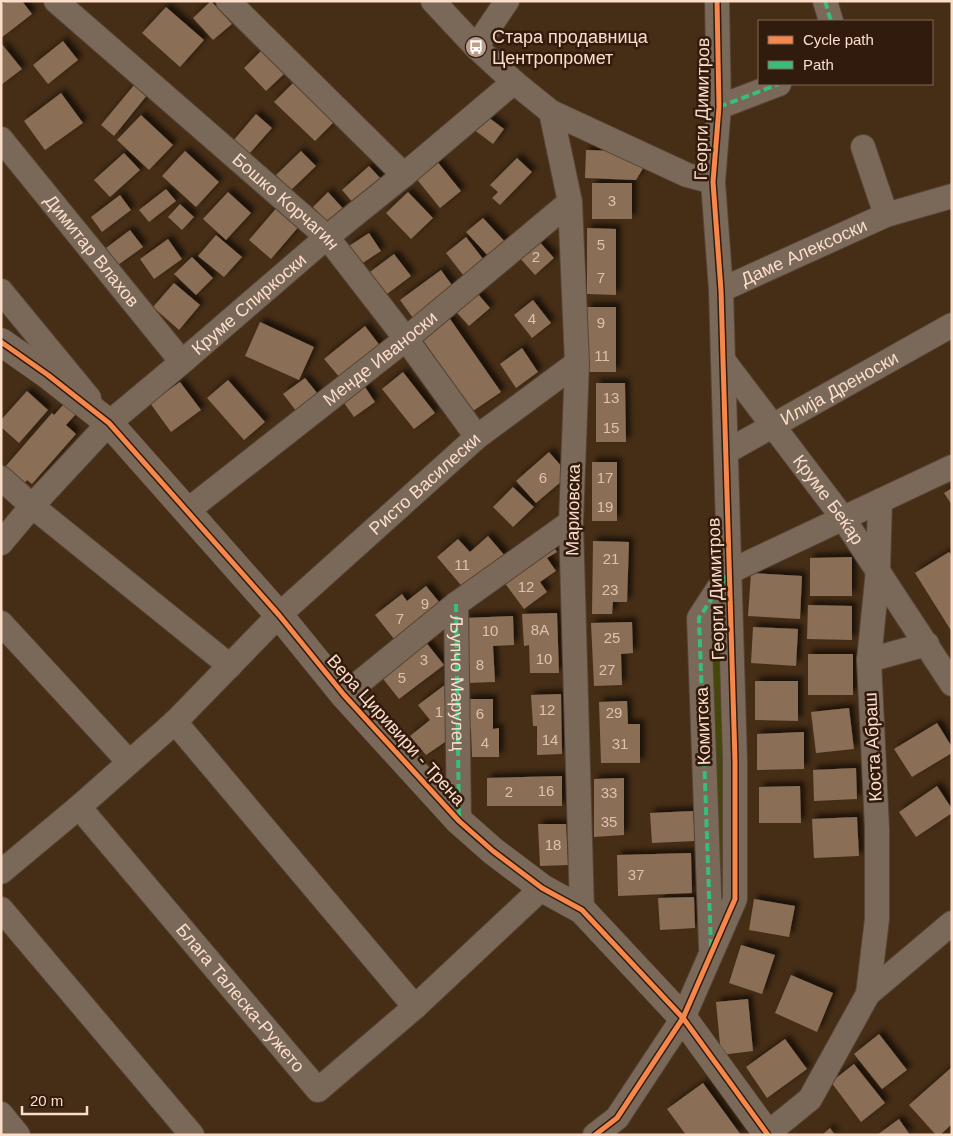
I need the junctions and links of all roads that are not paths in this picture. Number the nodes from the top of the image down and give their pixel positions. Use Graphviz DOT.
graph roads {
  1 [pos="56,1"];
  2 [pos="228,1"];
  3 [pos="433,1"];
  4 [pos="507,1"];
  5 [pos="717,1"];
  6 [pos="825,1"];
  7 [pos="831,20"];
  8 [pos="476,47"];
  9 [pos="514,82"];
  10 [pos="776,85"];
  11 [pos="719,108"];
  12 [pos="551,112"];
  13 [pos="1,138"];
  14 [pos="863,148"];
  15 [pos="404,175"];
  16 [pos="713,182"];
  17 [pos="952,196"];
  18 [pos="570,202"];
  19 [pos="886,215"];
  20 [pos="327,237"];
  21 [pos="721,290"];
  22 [pos="1,291"];
  23 [pos="952,325"];
  24 [pos="406,339"];
  25 [pos="1,342"];
  26 [pos="723,360"];
  27 [pos="182,362"];
  28 [pos="577,363"];
  29 [pos="109,423"];
  30 [pos="774,425"];
  31 [pos="477,437"];
  32 [pos="726,452"];
  33 [pos="952,467"];
  34 [pos="1,478"];
  35 [pos="880,501"];
  36 [pos="32,506"];
  37 [pos="187,511"];
  38 [pos="844,518"];
  39 [pos="571,522"];
  40 [pos="1,544"];
  41 [pos="878,570"];
  42 [pos="729,572"];
  43 [pos="456,604"];
  44 [pos="279,615"];
  45 [pos="1,623"];
  46 [pos="927,644"];
  47 [pos="869,660"];
  48 [pos="230,666"];
  49 [pos="952,684"];
  50 [pos="344,695"];
  51 [pos="175,722"];
  52 [pos="128,762"];
  53 [pos="79,807"];
  54 [pos="459,821"];
  55 [pos="1,872"];
  56 [pos="542,888"];
  57 [pos="1,909"];
  58 [pos="582,910"];
  59 [pos="952,923"];
  60 [pos="711,954"];
  61 [pos="868,994"];
  62 [pos="415,1007"];
  63 [pos="683,1018"];
  64 [pos="767,1134"];
  65 [pos="192,1135"];
  66 [pos="595,1135"];
  1 -- 20 [label="street, Бошко Корчагин"];
  2 -- 15 [label="street"];
  3 -- 8 [label="street"];
  4 -- 8 [label="street"];
  5 -- 11 [label="street, Георги Димитров"];
  6 -- 7 [label="street"];
  8 -- 9 [label="street"];
  9 -- 12 [label="street"];
  9 -- 15 [label="street, Круме Спиркоски"];
  10 -- 11 [label="street"];
  11 -- 16 [label="street, Георги Димитров"];
  12 -- 16 [label="street"];
  12 -- 18 [label="street, Мариовска"];
  13 -- 27 [label="street, Димитар Влахов"];
  14 -- 19 [label="street, Даме Алексоски"];
  15 -- 20 [label="street, Круме Спиркоски"];
  16 -- 21 [label="street, Георги Димитров"];
  17 -- 19 [label="street, Даме Алексоски"];
  18 -- 24 [label="street, Менде Иваноски"];
  18 -- 28 [label="street, Мариовска"];
  19 -- 21 [label="street, Даме Алексоски"];
  20 -- 24 [label="street, Бошко Корчагин"];
  20 -- 27 [label="street, Круме Спиркоски"];
  21 -- 26 [label="street, Георги Димитров"];
  22 -- 29 [label="street"];
  23 -- 30 [label="street, Илија Дреноски"];
  24 -- 31 [label="street, Бошко Корчагин"];
  24 -- 37 [label="street, Менде Иваноски"];
  25 -- 29 [label="street, Вера Циривири - Трена"];
  26 -- 30 [label="street, Круме Беќар"];
  26 -- 32 [label="street, Георги Димитров"];
  27 -- 29 [label="street, Круме Спиркоски"];
  28 -- 31 [label="street, Ристо Василески"];
  28 -- 39 [label="street, Мариовска"];
  29 -- 36 [label="street, Круме Спиркоски"];
  29 -- 37 [label="street, Вера Циривири - Трена"];
  30 -- 32 [label="street, Илија Дреноски"];
  30 -- 38 [label="street, Круме Беќар"];
  31 -- 44 [label="street, Ристо Василески"];
  32 -- 42 [label="street, Георги Димитров"];
  33 -- 35 [label="street"];
  34 -- 36 [label="street"];
  35 -- 38 [label="street"];
  35 -- 41 [label="street, Коста Абраш"];
  36 -- 40 [label="street, Круме Спиркоски"];
  36 -- 48 [label="street"];
  37 -- 44 [label="street, Вера Циривири - Трена"];
  38 -- 41 [label="street, Круме Беќар"];
  38 -- 42 [label="street"];
  39 -- 43 [label="street, Љупчо Марулец"];
  39 -- 58 [label="street, Мариовска"];
  41 -- 46 [label="street, Круме Беќар"];
  41 -- 47 [label="street, Коста Абраш"];
  42 -- 60 [label="street, Георги Димитров"];
  42 -- 60 [label="street, Комитска"];
  43 -- 50 [label="street, Љупчо Марулец"];
  43 -- 54 [label="street, Љупчо Марулец"];
  44 -- 48 [label="street"];
  44 -- 50 [label="street, Вера Циривири - Трена"];
  45 -- 52 [label="street"];
  46 -- 47 [label="street"];
  46 -- 49 [label="street, Круме Беќар"];
  47 -- 61 [label="street, Коста Абраш"];
  48 -- 51 [label="street"];
  50 -- 54 [label="street, Вера Циривири - Трена"];
  51 -- 52 [label="street"];
  51 -- 62 [label="street"];
  52 -- 53 [label="street"];
  53 -- 55 [label="street"];
  53 -- 62 [label="street, Блага Талеска-Ружето"];
  54 -- 56 [label="street, Вера Циривири - Трена"];
  56 -- 58 [label="street, Вера Циривири - Трена"];
  56 -- 62 [label="street, Блага Талеска-Ружето"];
  57 -- 65 [label="street"];
  58 -- 63 [label="street, Вера Циривири - Трена"];
  59 -- 61 [label="street, Коста Абраш"];
  60 -- 63 [label="street, Георги Димитров"];
  61 -- 64 [label="street, Коста Абраш"];
  63 -- 64 [label="street, Вера Циривири - Трена"];
  63 -- 66 [label="street, Георги Димитров"];
}
